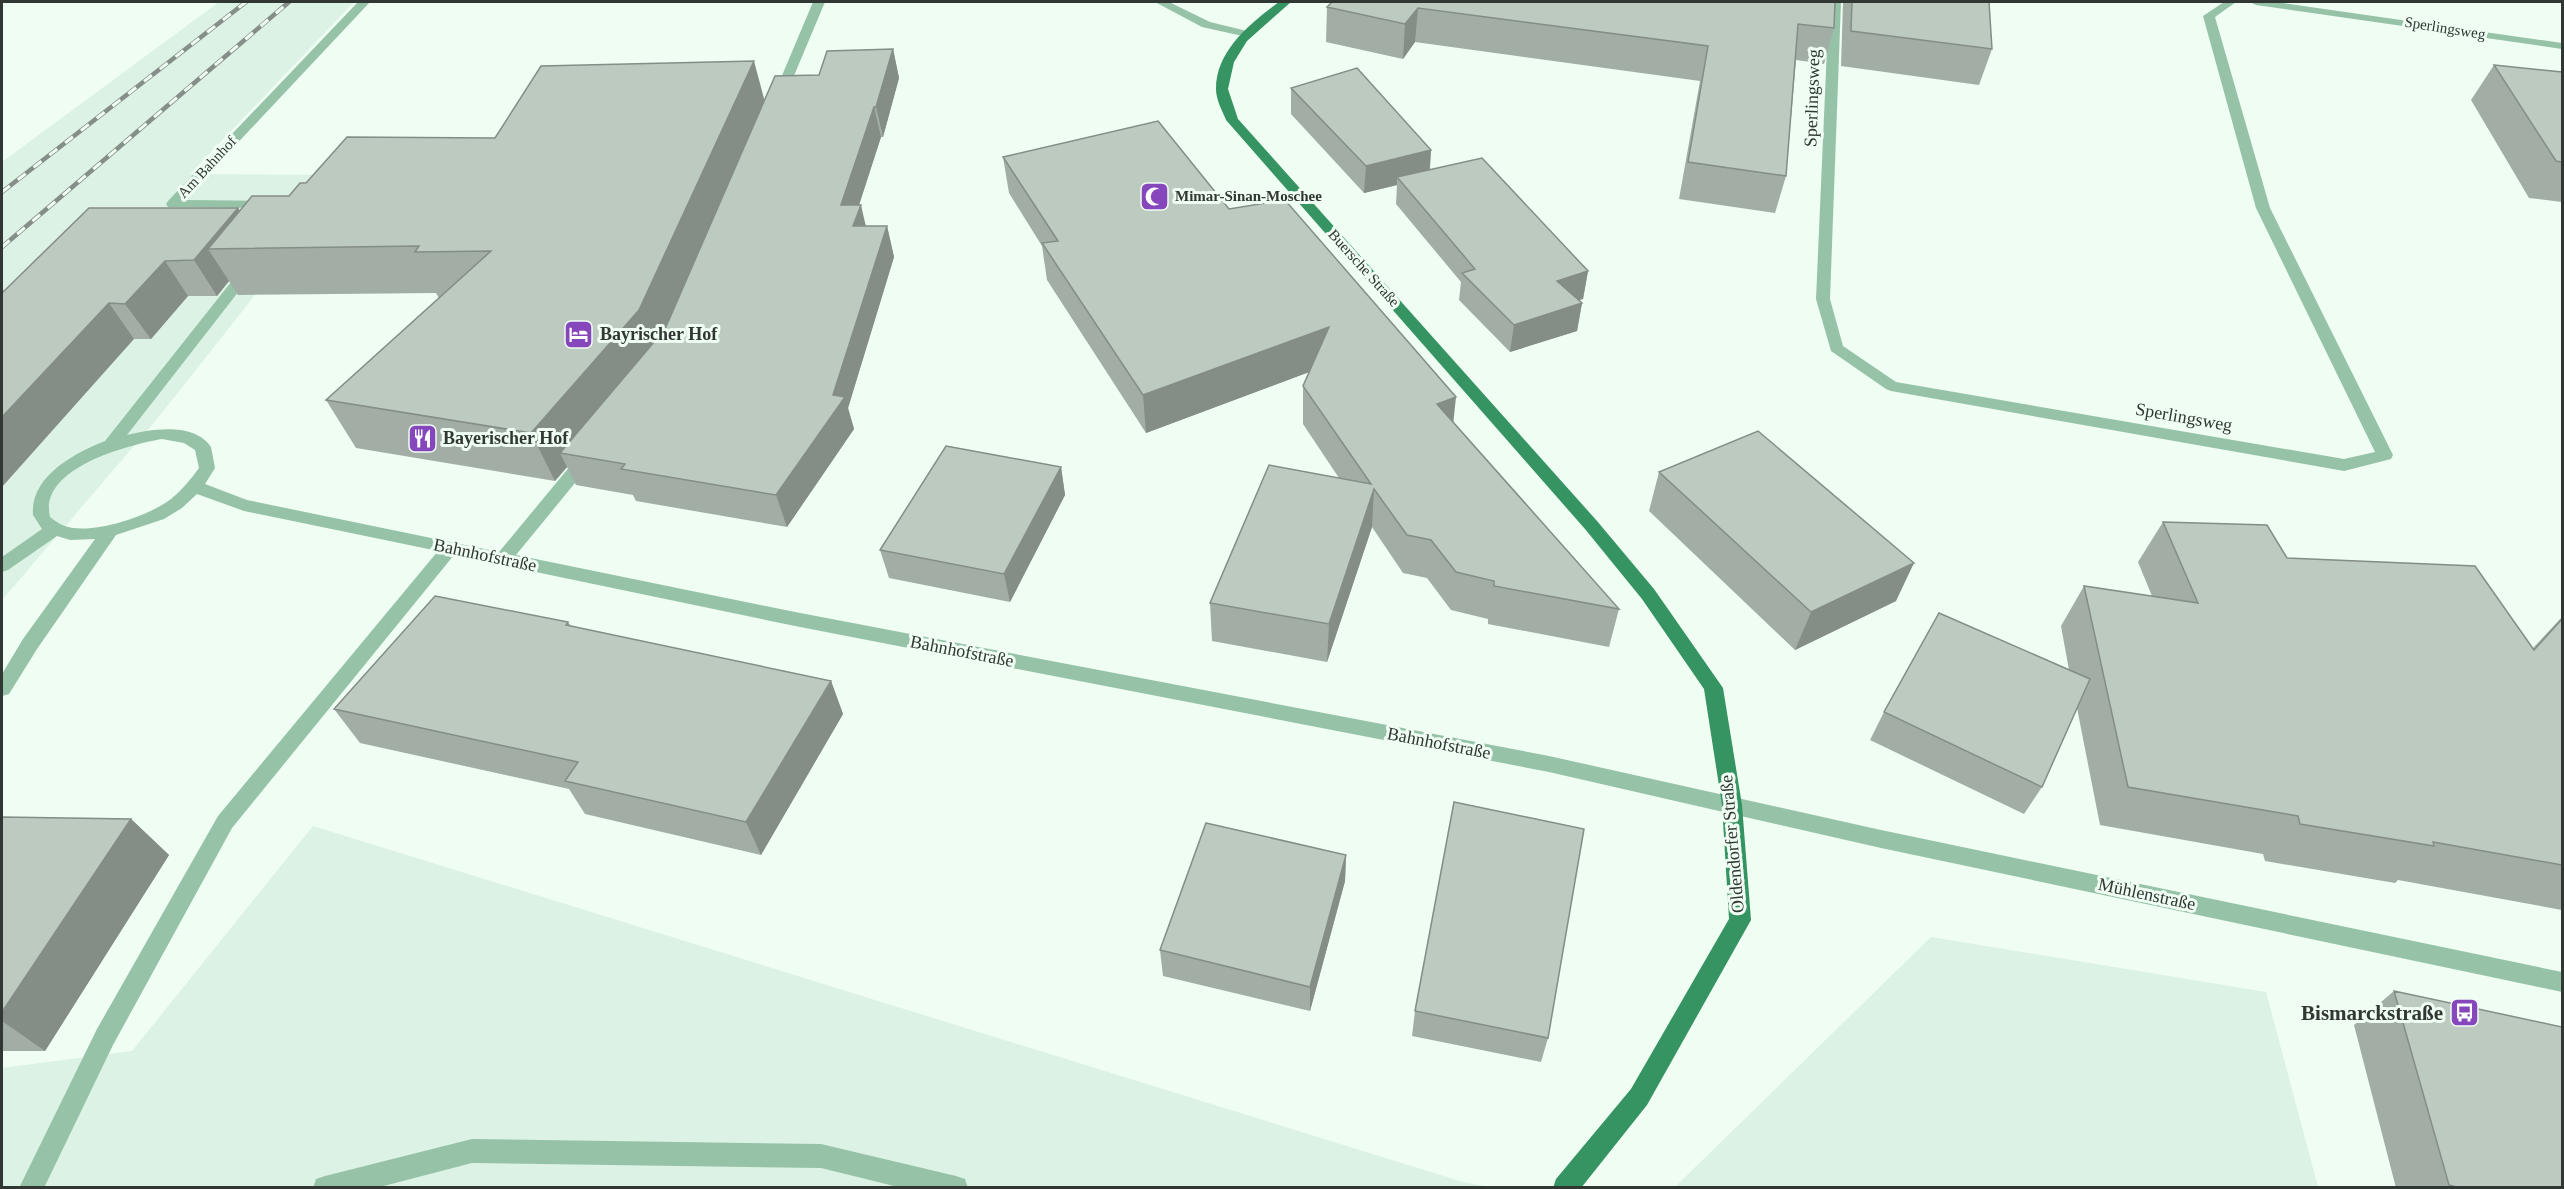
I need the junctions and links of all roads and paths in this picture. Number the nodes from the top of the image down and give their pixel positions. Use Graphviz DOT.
graph roads {
  1 [pos="364,2"];
  2 [pos="819,2"];
  3 [pos="1161,2"];
  4 [pos="1285,2"];
  5 [pos="1835,2"];
  6 [pos="2231,2"];
  7 [pos="2256,2"];
  8 [pos="1247,34"];
  9 [pos="2562,46"];
  10 [pos="773,110"];
  11 [pos="287,205"];
  12 [pos="256,260"];
  13 [pos="600,441"];
  14 [pos="112,444"];
  15 [pos="195,487"];
  16 [pos="1591,525"];
  17 [pos="54,529"];
  18 [pos="110,531"];
  19 [pos="450,548"];
  20 [pos="503,559"];
  21 [pos="2,566"];
  22 [pos="2,689"];
  23 [pos="1731,805"];
  24 [pos="2562,982"];
  25 [pos="31,1188"];
  26 [pos="325,1188"];
  27 [pos="956,1188"];
  28 [pos="1565,1188"];
  1 -- 11 [label="street, Am Bahnhof"];
  2 -- 10 [label="street"];
  3 -- 8 [label="street"];
  4 -- 8 [label="main road, Buersche Straße"];
  5 -- 6 [label="street, Sperlingsweg"];
  7 -- 9 [label="street, Sperlingsweg"];
  8 -- 16 [label="main road, Buersche Straße"];
  12 -- 14 [label="street"];
  13 -- 20 [label="street"];
  14 -- 15 [label="street"];
  14 -- 17 [label="street"];
  15 -- 18 [label="street"];
  15 -- 19 [label="street, Bahnhofstraße"];
  16 -- 23 [label="main road, Oldendorfer Straße"];
  17 -- 18 [label="street"];
  17 -- 21 [label="street"];
  18 -- 22 [label="street"];
  19 -- 20 [label="street, Bahnhofstraße"];
  19 -- 25 [label="street"];
  20 -- 23 [label="street, Bahnhofstraße"];
  23 -- 24 [label="street, Mühlenstraße"];
  23 -- 28 [label="main road, Oldendorfer Straße"];
  26 -- 27 [label="street"];
}
